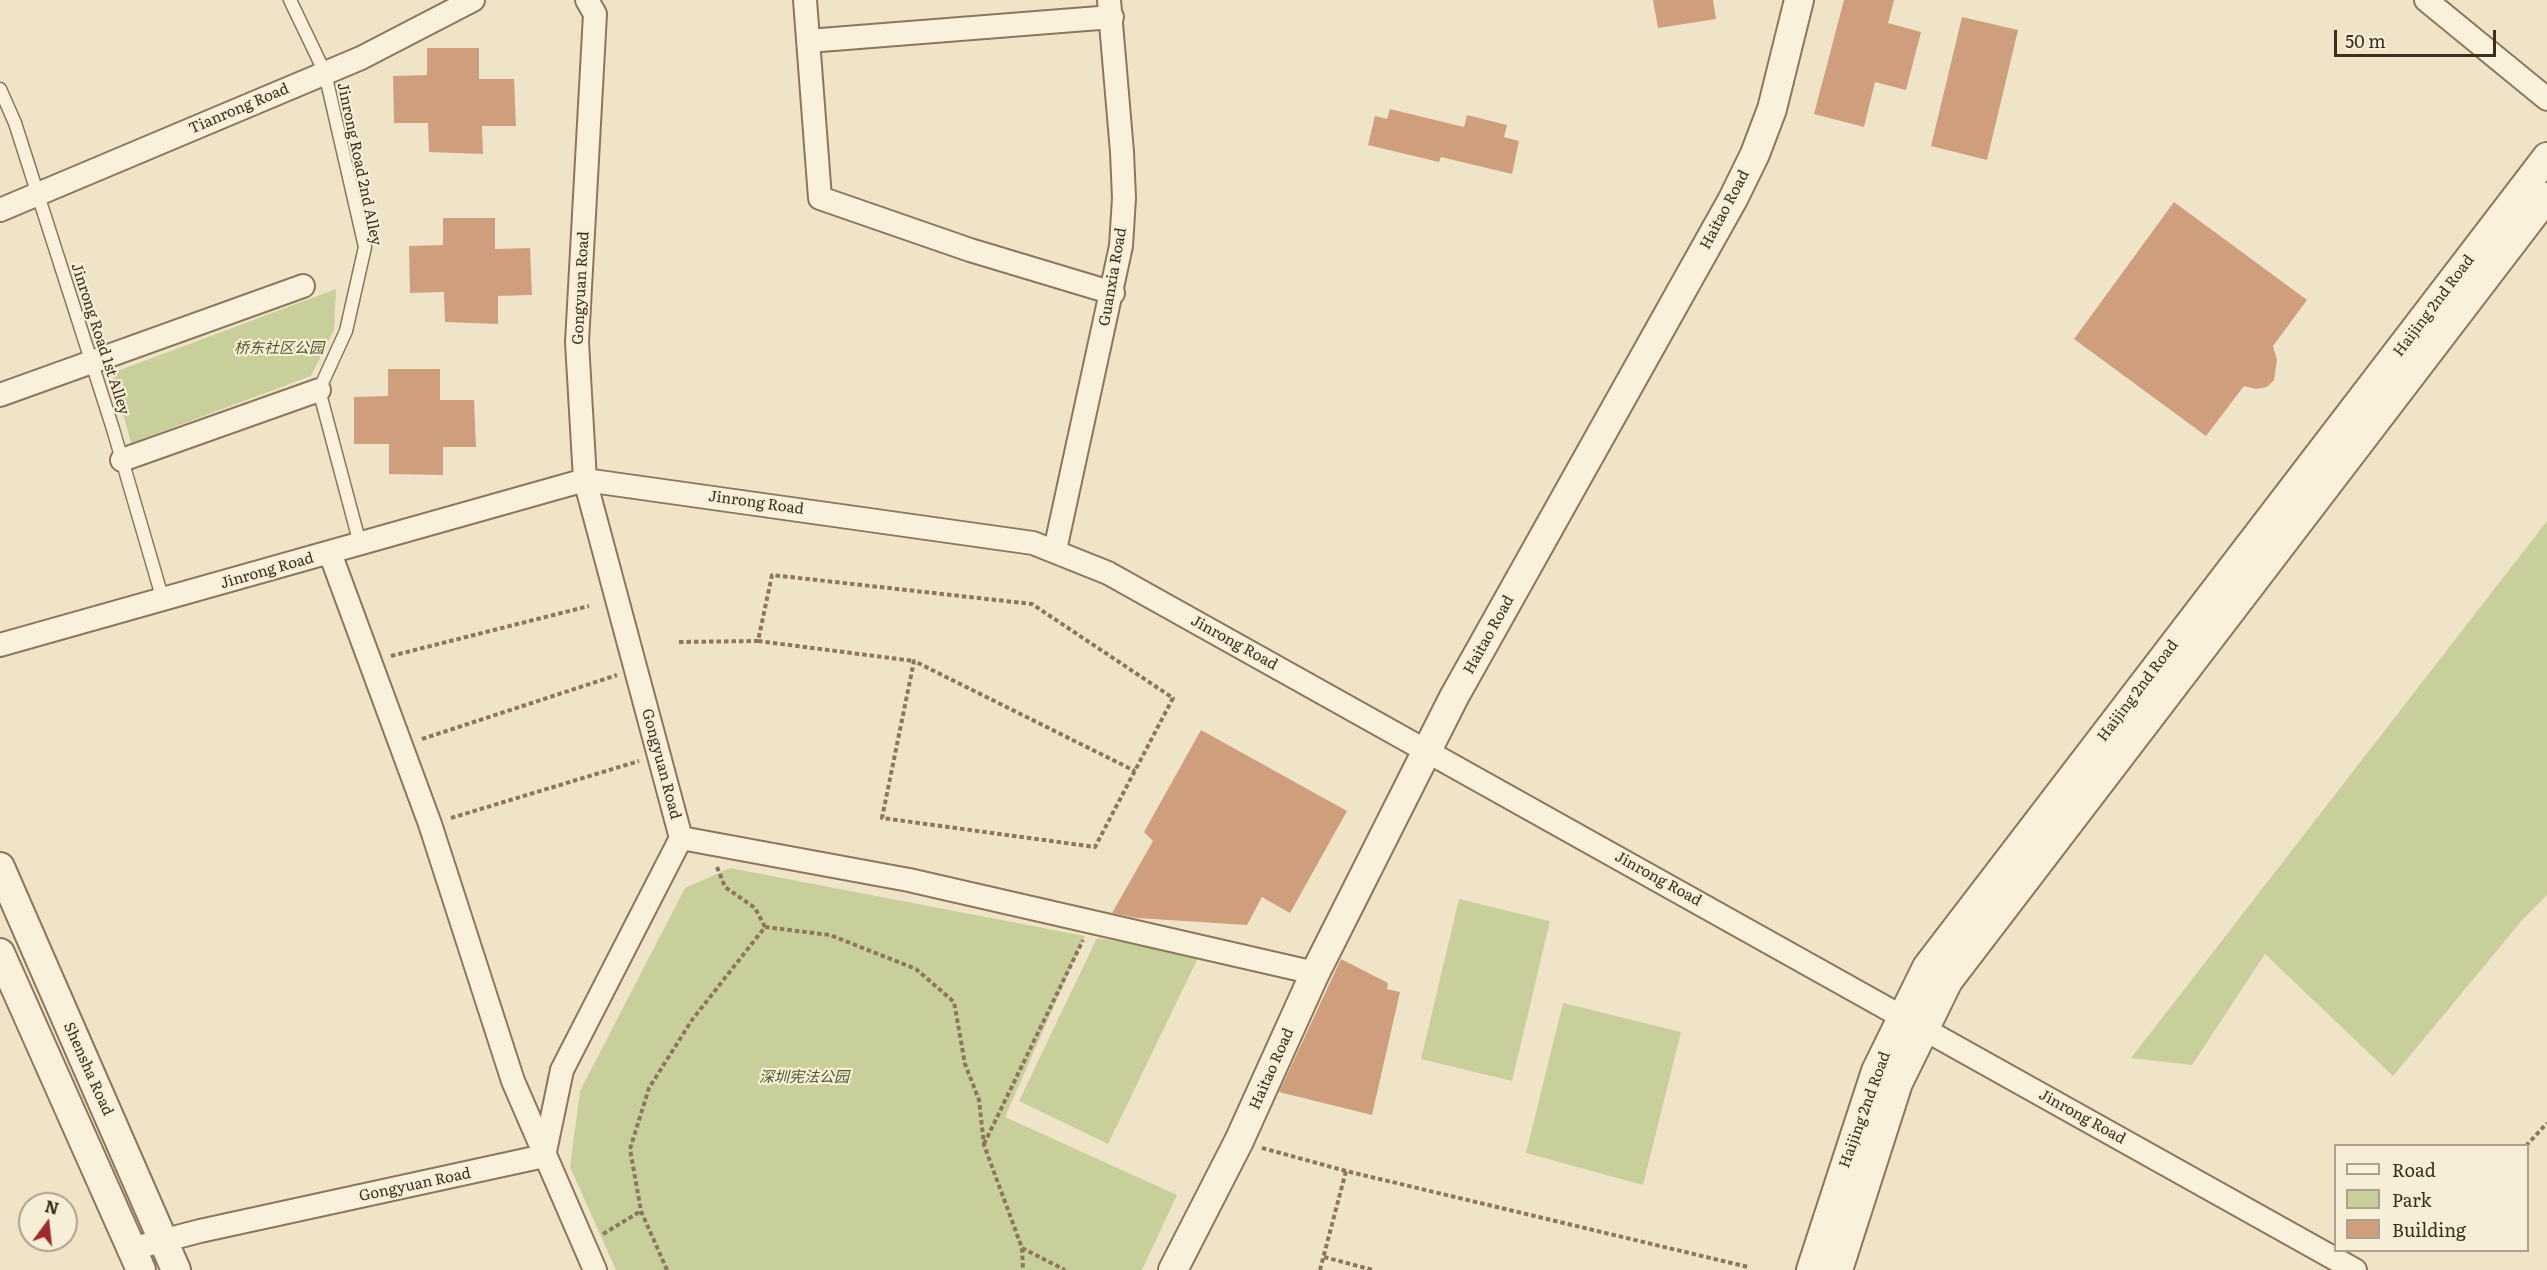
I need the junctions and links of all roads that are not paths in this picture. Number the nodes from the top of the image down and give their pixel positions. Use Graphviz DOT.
graph roads {
  1 [pos="290,0"];
  2 [pos="473,0"];
  3 [pos="587,0"];
  4 [pos="804,0"];
  5 [pos="1799,0"];
  6 [pos="2426,0"];
  7 [pos="1111,8"];
  8 [pos="808,41"];
  9 [pos="325,73"];
  10 [pos="0,89"];
  11 [pos="2547,99"];
  12 [pos="2547,158"];
  13 [pos="38,193"];
  14 [pos="2547,197"];
  15 [pos="0,210"];
  16 [pos="303,286"];
  17 [pos="1113,292"];
  18 [pos="92,362"];
  19 [pos="319,390"];
  20 [pos="0,395"];
  21 [pos="122,460"];
  22 [pos="585,480"];
  23 [pos="360,544"];
  24 [pos="1055,550"];
  25 [pos="330,553"];
  26 [pos="163,600"];
  27 [pos="0,645"];
  28 [pos="1427,750"];
  29 [pos="681,838"];
  30 [pos="0,867"];
  31 [pos="0,953"];
  32 [pos="1315,973"];
  33 [pos="1914,1022"];
  34 [pos="544,1156"];
  35 [pos="163,1241"];
  36 [pos="136,1260"];
  37 [pos="176,1270"];
  38 [pos="595,1270"];
  39 [pos="1173,1270"];
  40 [pos="1811,1270"];
  41 [pos="1838,1270"];
  42 [pos="2355,1270"];
  1 -- 9 [label="lane, Jinrong Road 2nd Alley"];
  2 -- 9 [label="street, Tianrong Road"];
  3 -- 22 [label="street, Gongyuan Road"];
  4 -- 8 [label="street"];
  5 -- 28 [label="street, Haitao Road"];
  6 -- 11 [label="street"];
  7 -- 8 [label="street"];
  7 -- 17 [label="street, Guanxia Road"];
  8 -- 17 [label="street"];
  9 -- 13 [label="street, Tianrong Road"];
  9 -- 19 [label="lane, Jinrong Road 2nd Alley"];
  10 -- 13 [label="lane, Jinrong Road 1st Alley"];
  12 -- 33 [label="street, Haijing 2nd Road"];
  13 -- 15 [label="street, Tianrong Road"];
  13 -- 18 [label="lane, Jinrong Road 1st Alley"];
  14 -- 33 [label="street, Haijing 2nd Road"];
  16 -- 18 [label="street"];
  17 -- 24 [label="street, Guanxia Road"];
  18 -- 20 [label="street"];
  18 -- 21 [label="lane, Jinrong Road 1st Alley"];
  19 -- 21 [label="street"];
  19 -- 23 [label="lane"];
  21 -- 26 [label="lane, Jinrong Road 1st Alley"];
  22 -- 23 [label="street, Jinrong Road"];
  22 -- 24 [label="street, Jinrong Road"];
  22 -- 29 [label="street, Gongyuan Road"];
  23 -- 25 [label="street, Jinrong Road"];
  24 -- 28 [label="street, Jinrong Road"];
  25 -- 26 [label="street, Jinrong Road"];
  25 -- 34 [label="street"];
  26 -- 27 [label="street, Jinrong Road"];
  28 -- 32 [label="street, Haitao Road"];
  28 -- 33 [label="street, Jinrong Road"];
  29 -- 32 [label="street"];
  29 -- 34 [label="street, Gongyuan Road"];
  30 -- 35 [label="street, Shensha Road"];
  31 -- 36 [label="street"];
  32 -- 39 [label="street, Haitao Road"];
  33 -- 40 [label="street, Haijing 2nd Road"];
  33 -- 41 [label="street, Haijing 2nd Road"];
  33 -- 42 [label="street, Jinrong Road"];
  34 -- 35 [label="street, Gongyuan Road"];
  34 -- 38 [label="street"];
  35 -- 36 [label="street, Gongyuan Road"];
  35 -- 37 [label="street, Shensha Road"];
}
